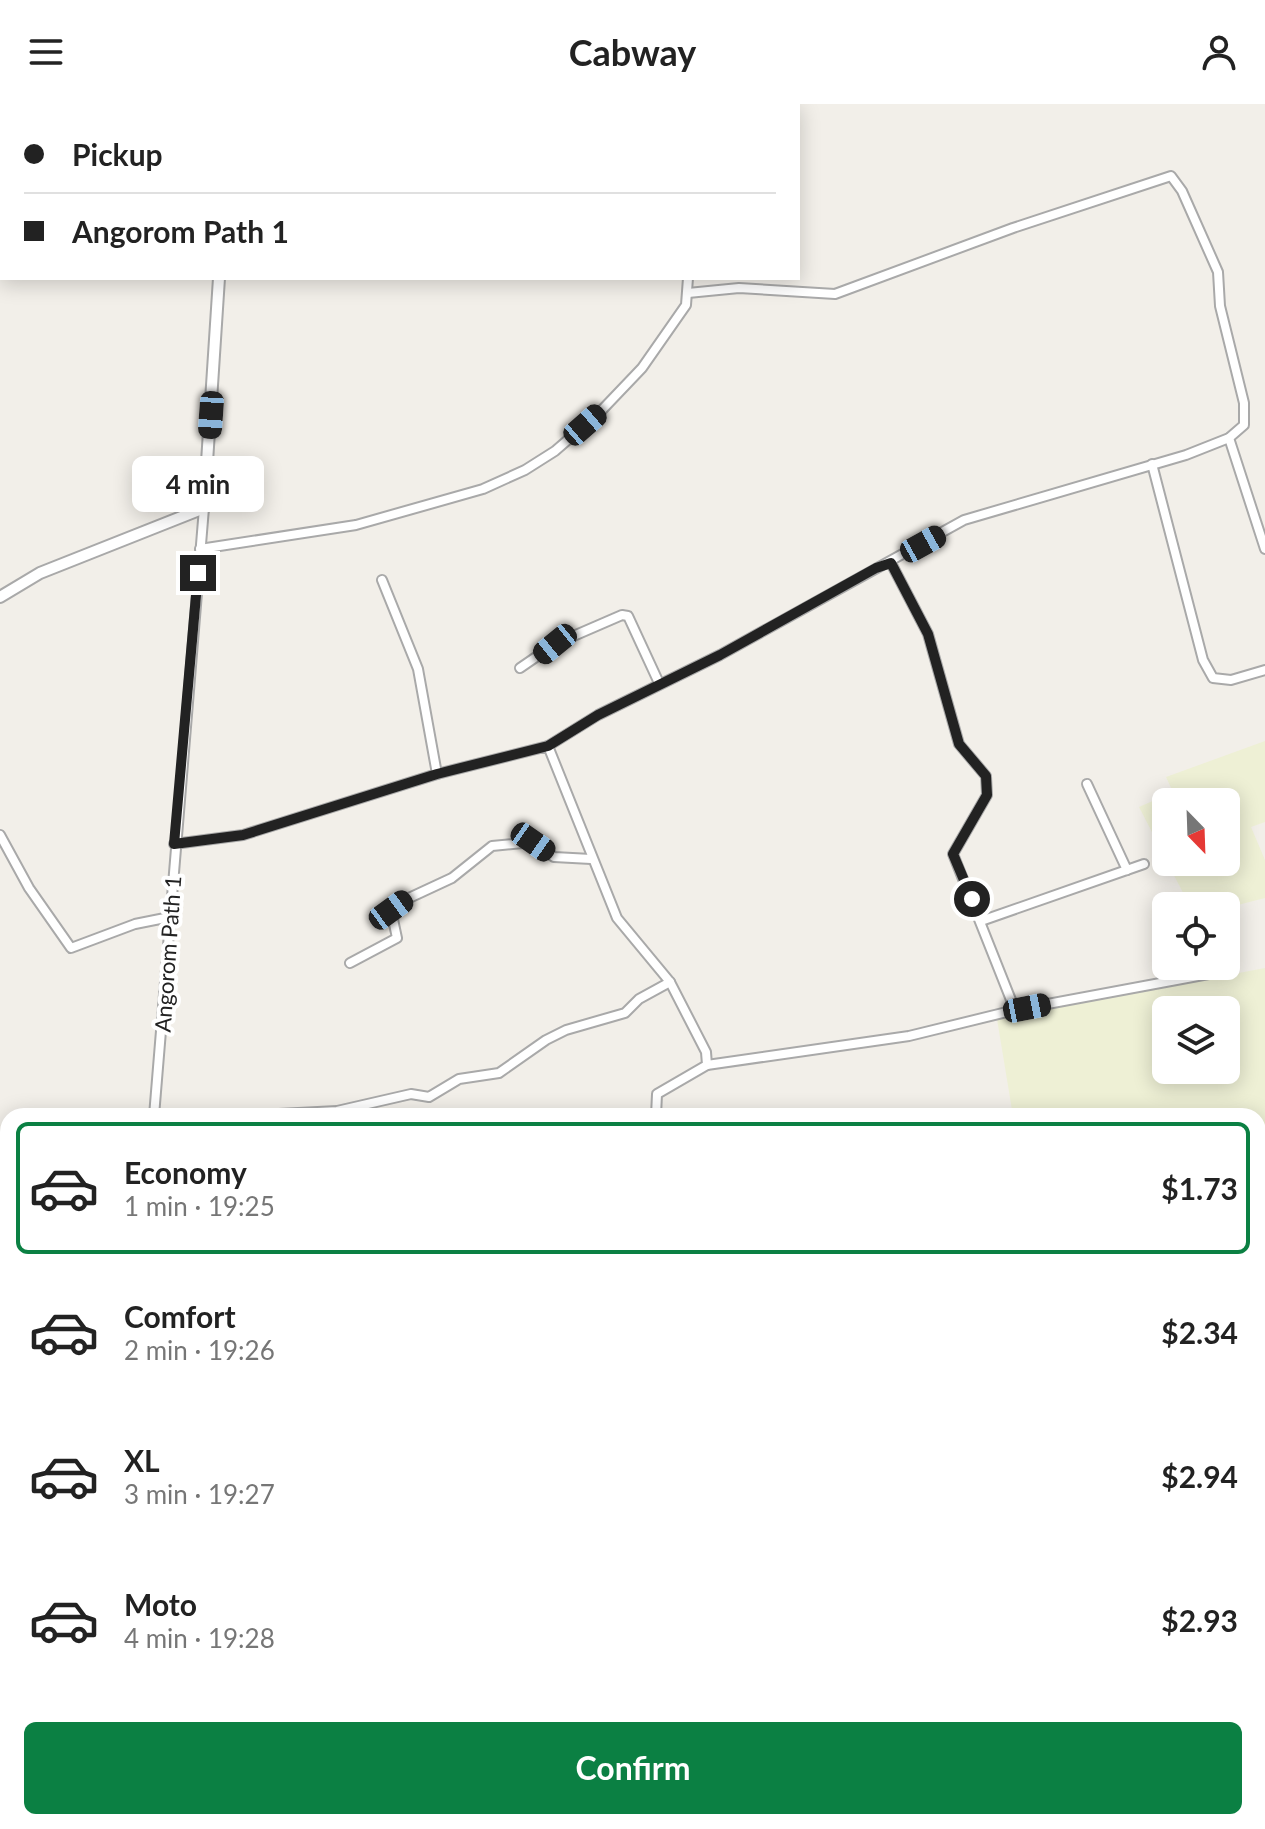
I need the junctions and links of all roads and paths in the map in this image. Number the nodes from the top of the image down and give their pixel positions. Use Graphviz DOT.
graph roads {
  1 [pos="219,280"];
  2 [pos="688,280"];
  3 [pos="688,293"];
  4 [pos="1229,438"];
  5 [pos="1152,464"];
  6 [pos="1265,507"];
  7 [pos="204,508"];
  8 [pos="1254,512"];
  9 [pos="200,549"];
  10 [pos="1265,549"];
  11 [pos="891,563"];
  12 [pos="382,580"];
  13 [pos="0,597"];
  14 [pos="520,668"];
  15 [pos="1265,670"];
  16 [pos="659,683"];
  17 [pos="548,746"];
  18 [pos="437,774"];
  19 [pos="1087,784"];
  20 [pos="0,835"];
  21 [pos="174,844"];
  22 [pos="591,859"];
  23 [pos="1144,864"];
  24 [pos="1127,870"];
  25 [pos="170,917"];
  26 [pos="981,921"];
  27 [pos="350,963"];
  28 [pos="1176,980"];
  29 [pos="670,982"];
  30 [pos="1015,1010"];
  31 [pos="707,1065"];
  32 [pos="155,1108"];
  33 [pos="350,1108"];
  34 [pos="656,1108"];
  1 -- 7 [label="street, Angorom Path 1"];
  2 -- 3 [label="street"];
  3 -- 4 [label="street"];
  3 -- 9 [label="street"];
  4 -- 5 [label="street"];
  4 -- 8 [label="street"];
  5 -- 11 [label="street"];
  5 -- 15 [label="street"];
  6 -- 8 [label="street"];
  7 -- 9 [label="street, Angorom Path 1"];
  7 -- 13 [label="street"];
  8 -- 10 [label="street"];
  9 -- 21 [label="street, Angorom Path 1"];
  11 -- 16 [label="street"];
  11 -- 26 [label="street"];
  12 -- 18 [label="street"];
  14 -- 16 [label="street"];
  16 -- 17 [label="street"];
  17 -- 18 [label="street"];
  17 -- 22 [label="street"];
  18 -- 21 [label="street"];
  19 -- 24 [label="street"];
  20 -- 25 [label="street"];
  21 -- 25 [label="street, Angorom Path 1"];
  22 -- 27 [label="street"];
  22 -- 29 [label="street"];
  23 -- 24 [label="street"];
  24 -- 26 [label="street"];
  25 -- 32 [label="street, Angorom Path 1"];
  26 -- 30 [label="street"];
  28 -- 30 [label="street"];
  29 -- 31 [label="street"];
  29 -- 33 [label="street"];
  30 -- 31 [label="street"];
  31 -- 34 [label="street"];
}
